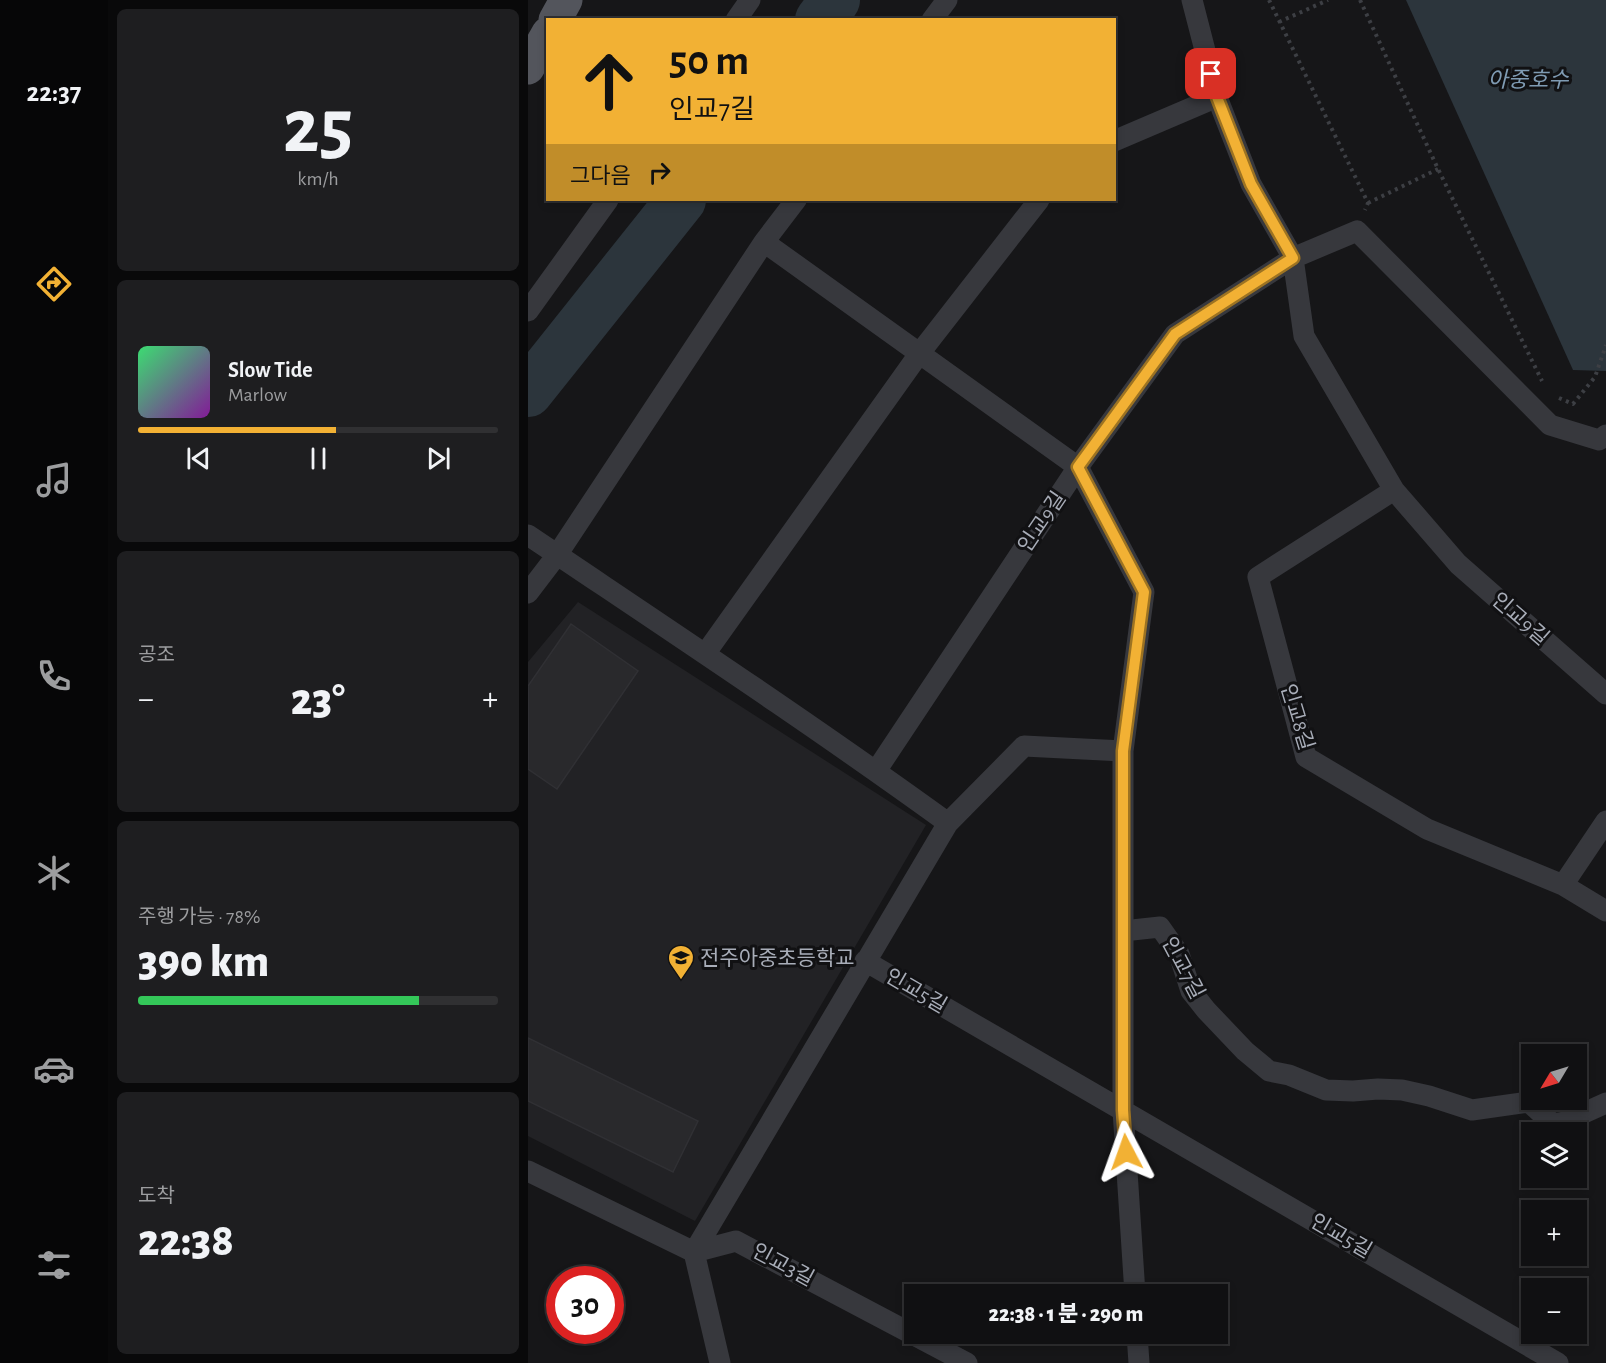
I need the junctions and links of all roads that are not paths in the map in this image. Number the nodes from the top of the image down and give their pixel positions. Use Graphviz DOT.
graph roads {
  1 [pos="566,0"];
  2 [pos="750,0"];
  3 [pos="946,0"];
  4 [pos="1192,0"];
  5 [pos="556,18"];
  6 [pos="737,18"];
  7 [pos="933,18"];
  8 [pos="546,37"];
  9 [pos="528,69"];
  10 [pos="1217,97"];
  11 [pos="1116,140"];
  12 [pos="607,201"];
  13 [pos="795,201"];
  14 [pos="1039,201"];
  15 [pos="764,242"];
  16 [pos="1293,258"];
  17 [pos="528,310"];
  18 [pos="919,354"];
  19 [pos="1606,435"];
  20 [pos="1078,467"];
  21 [pos="1394,490"];
  22 [pos="529,536"];
  23 [pos="557,555"];
  24 [pos="528,593"];
  25 [pos="705,654"];
  26 [pos="1606,694"];
  27 [pos="1123,751"];
  28 [pos="876,771"];
  29 [pos="1606,821"];
  30 [pos="948,822"];
  31 [pos="1563,885"];
  32 [pos="1606,911"];
  33 [pos="1123,931"];
  34 [pos="865,961"];
  35 [pos="1606,1103"];
  36 [pos="1123,1110"];
  37 [pos="528,1171"];
  38 [pos="694,1252"];
  39 [pos="1134,1284"];
  40 [pos="1138,1344"];
  41 [pos="720,1363"];
  42 [pos="967,1363"];
  43 [pos="1139,1363"];
  44 [pos="1558,1363"];
  1 -- 5 [label="main road"];
  2 -- 6 [label="street"];
  3 -- 7 [label="street"];
  4 -- 10 [label="street, 인교9길"];
  8 -- 9 [label="main road"];
  10 -- 11 [label="street"];
  10 -- 16 [label="street, 인교9길"];
  12 -- 17 [label="street"];
  13 -- 15 [label="street"];
  14 -- 18 [label="street"];
  15 -- 18 [label="street"];
  15 -- 23 [label="street"];
  16 -- 19 [label="street"];
  16 -- 20 [label="street, 인교9길"];
  16 -- 21 [label="street, 인교9길"];
  18 -- 20 [label="street"];
  18 -- 25 [label="street"];
  20 -- 27 [label="street"];
  20 -- 28 [label="street, 인교9길"];
  21 -- 26 [label="street, 인교9길"];
  21 -- 31 [label="street, 인교8길"];
  22 -- 23 [label="street"];
  23 -- 24 [label="street"];
  23 -- 25 [label="street"];
  25 -- 28 [label="street"];
  27 -- 30 [label="street"];
  27 -- 33 [label="street"];
  28 -- 30 [label="street"];
  29 -- 31 [label="street"];
  30 -- 34 [label="street"];
  31 -- 32 [label="street, 인교8길"];
  33 -- 35 [label="street, 인교7길"];
  33 -- 36 [label="street"];
  34 -- 36 [label="street, 인교5길"];
  34 -- 38 [label="street"];
  36 -- 39 [label="street"];
  36 -- 44 [label="street, 인교5길"];
  37 -- 38 [label="street"];
  38 -- 41 [label="street"];
  38 -- 42 [label="street, 인교3길"];
  40 -- 43 [label="street"];
}
